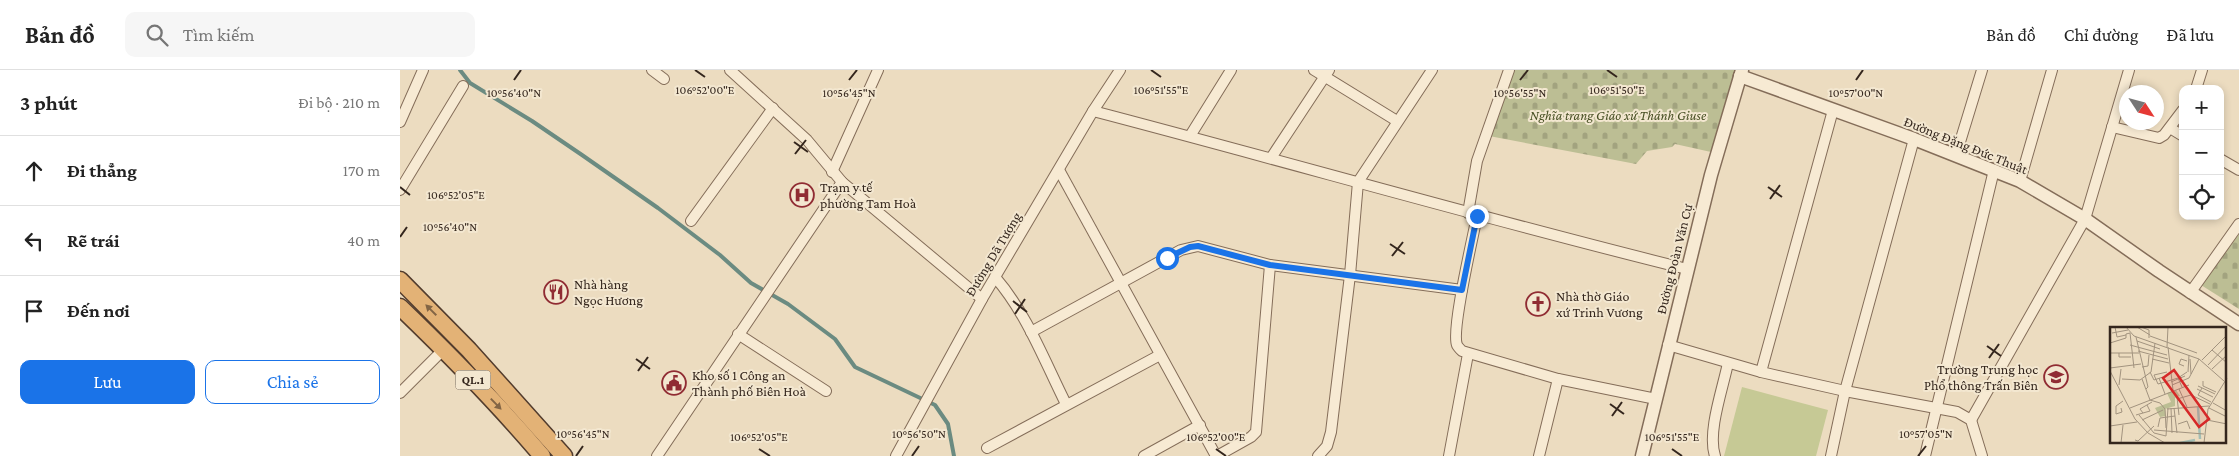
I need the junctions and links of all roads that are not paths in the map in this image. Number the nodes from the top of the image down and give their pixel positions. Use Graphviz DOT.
graph roads {
  1 [pos="423,70"];
  2 [pos="652,70"];
  3 [pos="878,70"];
  4 [pos="1120,70"];
  5 [pos="1231,70"];
  6 [pos="1314,70"];
  7 [pos="1432,70"];
  8 [pos="1510,70"];
  9 [pos="1982,70"];
  10 [pos="2052,70"];
  11 [pos="2129,70"];
  12 [pos="2202,70"];
  13 [pos="734,73"];
  14 [pos="1327,73"];
  15 [pos="1741,73"];
  16 [pos="664,78"];
  17 [pos="2197,85"];
  18 [pos="463,86"];
  19 [pos="773,108"];
  20 [pos="1833,110"];
  21 [pos="1094,111"];
  22 [pos="2179,116"];
  23 [pos="1397,121"];
  24 [pos="400,122"];
  25 [pos="2112,126"];
  26 [pos="2170,128"];
  27 [pos="2179,134"];
  28 [pos="1190,136"];
  29 [pos="1914,139"];
  30 [pos="1956,155"];
  31 [pos="1272,158"];
  32 [pos="2224,161"];
  33 [pos="1060,170"];
  34 [pos="1994,170"];
  35 [pos="2239,170"];
  36 [pos="832,172"];
  37 [pos="2020,181"];
  38 [pos="842,182"];
  39 [pos="1358,182"];
  40 [pos="400,190"];
  41 [pos="1472,214"];
  42 [pos="2086,219"];
  43 [pos="691,221"];
  44 [pos="2239,224"];
  45 [pos="1270,265"];
  46 [pos="1687,269"];
  47 [pos="1350,275"];
  48 [pos="995,277"];
  49 [pos="400,280"];
  50 [pos="1121,284"];
  51 [pos="1462,290"];
  52 [pos="2190,293"];
  53 [pos="982,299"];
  54 [pos="400,307"];
  55 [pos="2239,324"];
  56 [pos="1031,332"];
  57 [pos="738,334"];
  58 [pos="1668,345"];
  59 [pos="444,349"];
  60 [pos="1468,354"];
  61 [pos="1160,355"];
  62 [pos="1728,363"];
  63 [pos="1761,372"];
  64 [pos="1558,379"];
  65 [pos="826,391"];
  66 [pos="1845,391"];
  67 [pos="400,393"];
  68 [pos="1656,399"];
  69 [pos="1066,404"];
  70 [pos="1935,408"];
  71 [pos="1971,420"];
  72 [pos="1200,425"];
  73 [pos="987,448"];
  74 [pos="542,456"];
  75 [pos="564,456"];
  76 [pos="657,456"];
  77 [pos="896,456"];
  78 [pos="1144,456"];
  79 [pos="1216,456"];
  80 [pos="1318,456"];
  81 [pos="1449,456"];
  82 [pos="1539,456"];
  83 [pos="1642,456"];
  84 [pos="1715,456"];
  85 [pos="1831,456"];
  86 [pos="1925,456"];
  87 [pos="1982,456"];
  1 -- 24 [label="street"];
  2 -- 16 [label="street"];
  3 -- 36 [label="street"];
  4 -- 21 [label="street, Đường Dã Tượng"];
  5 -- 28 [label="street"];
  6 -- 14 [label="street"];
  7 -- 23 [label="street"];
  8 -- 41 [label="street"];
  9 -- 30 [label="street"];
  10 -- 37 [label="street"];
  11 -- 25 [label="street"];
  12 -- 17 [label="street"];
  13 -- 19 [label="street"];
  14 -- 23 [label="street"];
  14 -- 31 [label="street"];
  15 -- 20 [label="street, Đường Đặng Đức Thuật"];
  15 -- 46 [label="street, Đường Đoàn Văn Cự"];
  18 -- 40 [label="street"];
  19 -- 36 [label="street"];
  19 -- 43 [label="street"];
  20 -- 29 [label="street, Đường Đặng Đức Thuật"];
  20 -- 63 [label="street"];
  21 -- 28 [label="street"];
  21 -- 33 [label="street, Đường Dã Tượng"];
  22 -- 26 [label="street"];
  23 -- 39 [label="street"];
  25 -- 26 [label="street"];
  25 -- 42 [label="street"];
  26 -- 27 [label="street"];
  28 -- 31 [label="street"];
  29 -- 30 [label="street, Đường Đặng Đức Thuật"];
  29 -- 66 [label="street"];
  30 -- 34 [label="street, Đường Đặng Đức Thuật"];
  31 -- 39 [label="street"];
  32 -- 35 [label="street"];
  33 -- 48 [label="street, Đường Dã Tượng"];
  33 -- 50 [label="street"];
  34 -- 37 [label="street, Đường Đặng Đức Thuật"];
  34 -- 70 [label="street"];
  36 -- 38 [label="street"];
  37 -- 42 [label="street, Đường Đặng Đức Thuật"];
  38 -- 53 [label="street"];
  38 -- 57 [label="street"];
  39 -- 41 [label="street"];
  39 -- 47 [label="street"];
  41 -- 46 [label="street"];
  41 -- 51 [label="street"];
  42 -- 52 [label="street, Đường Đặng Đức Thuật"];
  42 -- 71 [label="street"];
  44 -- 52 [label="street"];
  45 -- 47 [label="street"];
  45 -- 50 [label="street"];
  45 -- 79 [label="street"];
  46 -- 58 [label="street, Đường Đoàn Văn Cự"];
  47 -- 51 [label="street"];
  47 -- 80 [label="street"];
  48 -- 53 [label="street, Đường Dã Tượng"];
  48 -- 56 [label="street"];
  75 -- 49 [label="highway, one-way"];
  50 -- 56 [label="street"];
  50 -- 61 [label="street"];
  51 -- 60 [label="street"];
  52 -- 55 [label="street, Đường Đặng Đức Thuật"];
  53 -- 77 [label="street, Đường Dã Tượng"];
  54 -- 59 [label="highway, QL.1"];
  56 -- 69 [label="street"];
  57 -- 65 [label="street"];
  57 -- 76 [label="street"];
  58 -- 62 [label="street"];
  58 -- 68 [label="street, Đường Đoàn Văn Cự"];
  59 -- 67 [label="street"];
  59 -- 74 [label="highway, QL.1, one-way"];
  60 -- 64 [label="street"];
  60 -- 81 [label="street"];
  61 -- 69 [label="street"];
  61 -- 72 [label="street"];
  62 -- 63 [label="street"];
  62 -- 84 [label="street"];
  63 -- 66 [label="street"];
  64 -- 68 [label="street"];
  64 -- 82 [label="street"];
  66 -- 70 [label="street"];
  66 -- 85 [label="street"];
  68 -- 83 [label="street, Đường Đoàn Văn Cự"];
  69 -- 73 [label="street"];
  70 -- 71 [label="street"];
  70 -- 86 [label="street"];
  71 -- 87 [label="street"];
  72 -- 78 [label="street"];
  72 -- 79 [label="street"];
}
